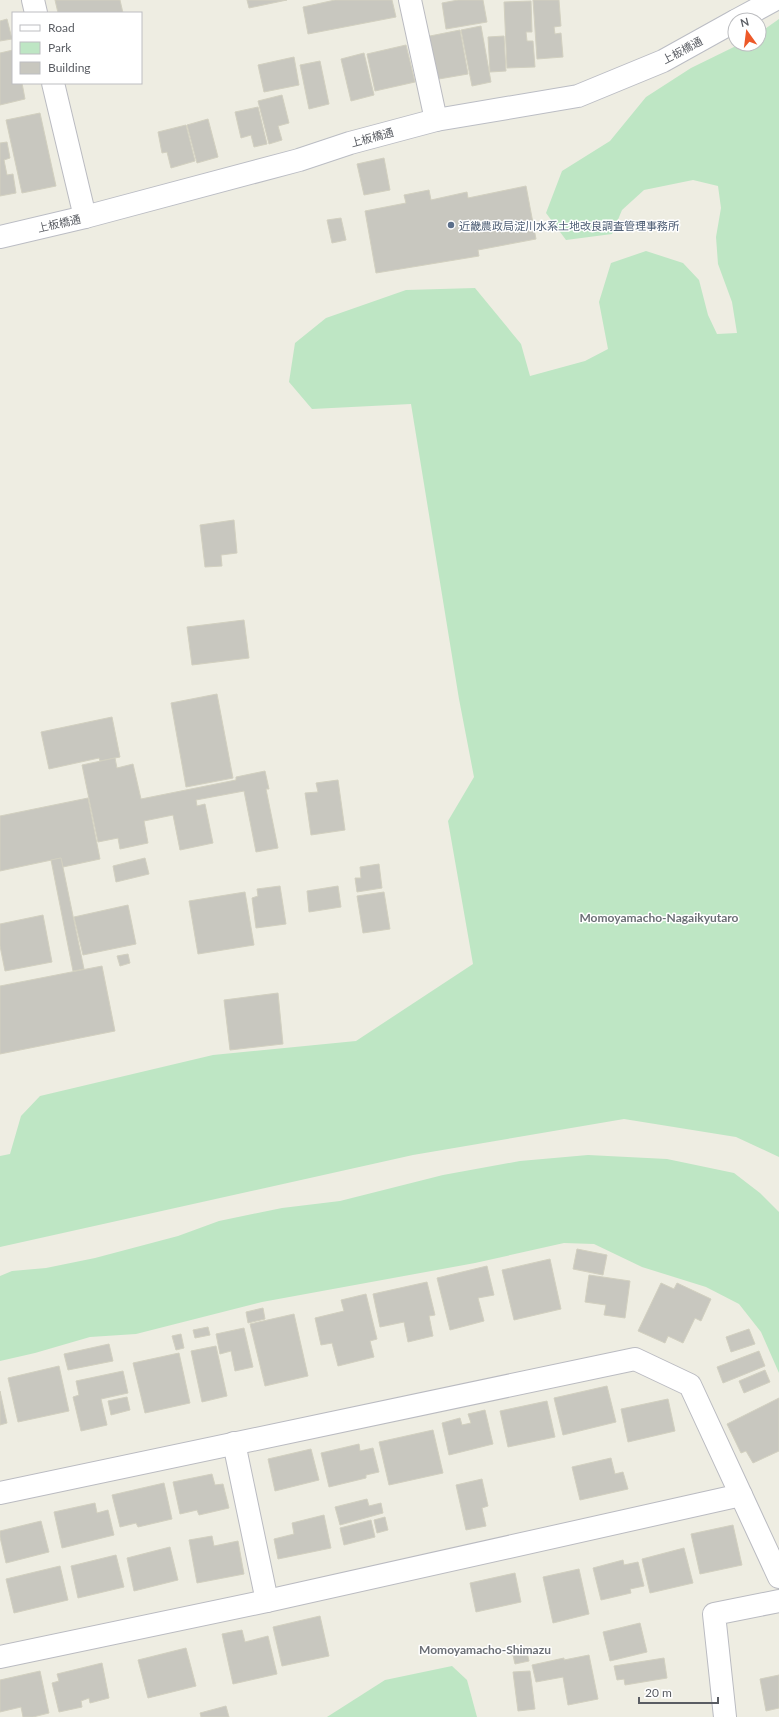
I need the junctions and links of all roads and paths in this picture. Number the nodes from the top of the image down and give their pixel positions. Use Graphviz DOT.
graph roads {
  1 [pos="33,0"];
  2 [pos="410,0"];
  3 [pos="774,0"];
  4 [pos="36,12"];
  5 [pos="752,12"];
  6 [pos="727,26"];
  7 [pos="53,84"];
  8 [pos="436,120"];
  9 [pos="85,217"];
  10 [pos="0,237"];
  11 [pos="234,1443"];
  12 [pos="0,1493"];
  13 [pos="741,1495"];
  14 [pos="779,1577"];
  15 [pos="267,1601"];
  16 [pos="779,1601"];
  17 [pos="0,1657"];
  18 [pos="725,1717"];
  1 -- 4 [label="street"];
  2 -- 8 [label="street"];
  3 -- 5 [label="street, 上板橋通"];
  6 -- 8 [label="street, 上板橋通"];
  7 -- 9 [label="street"];
  8 -- 9 [label="street, 上板橋通"];
  9 -- 10 [label="street, 上板橋通"];
  11 -- 12 [label="street"];
  11 -- 13 [label="street"];
  11 -- 15 [label="street"];
  13 -- 14 [label="street"];
  13 -- 15 [label="street"];
  15 -- 17 [label="street"];
  16 -- 18 [label="street"];
}
